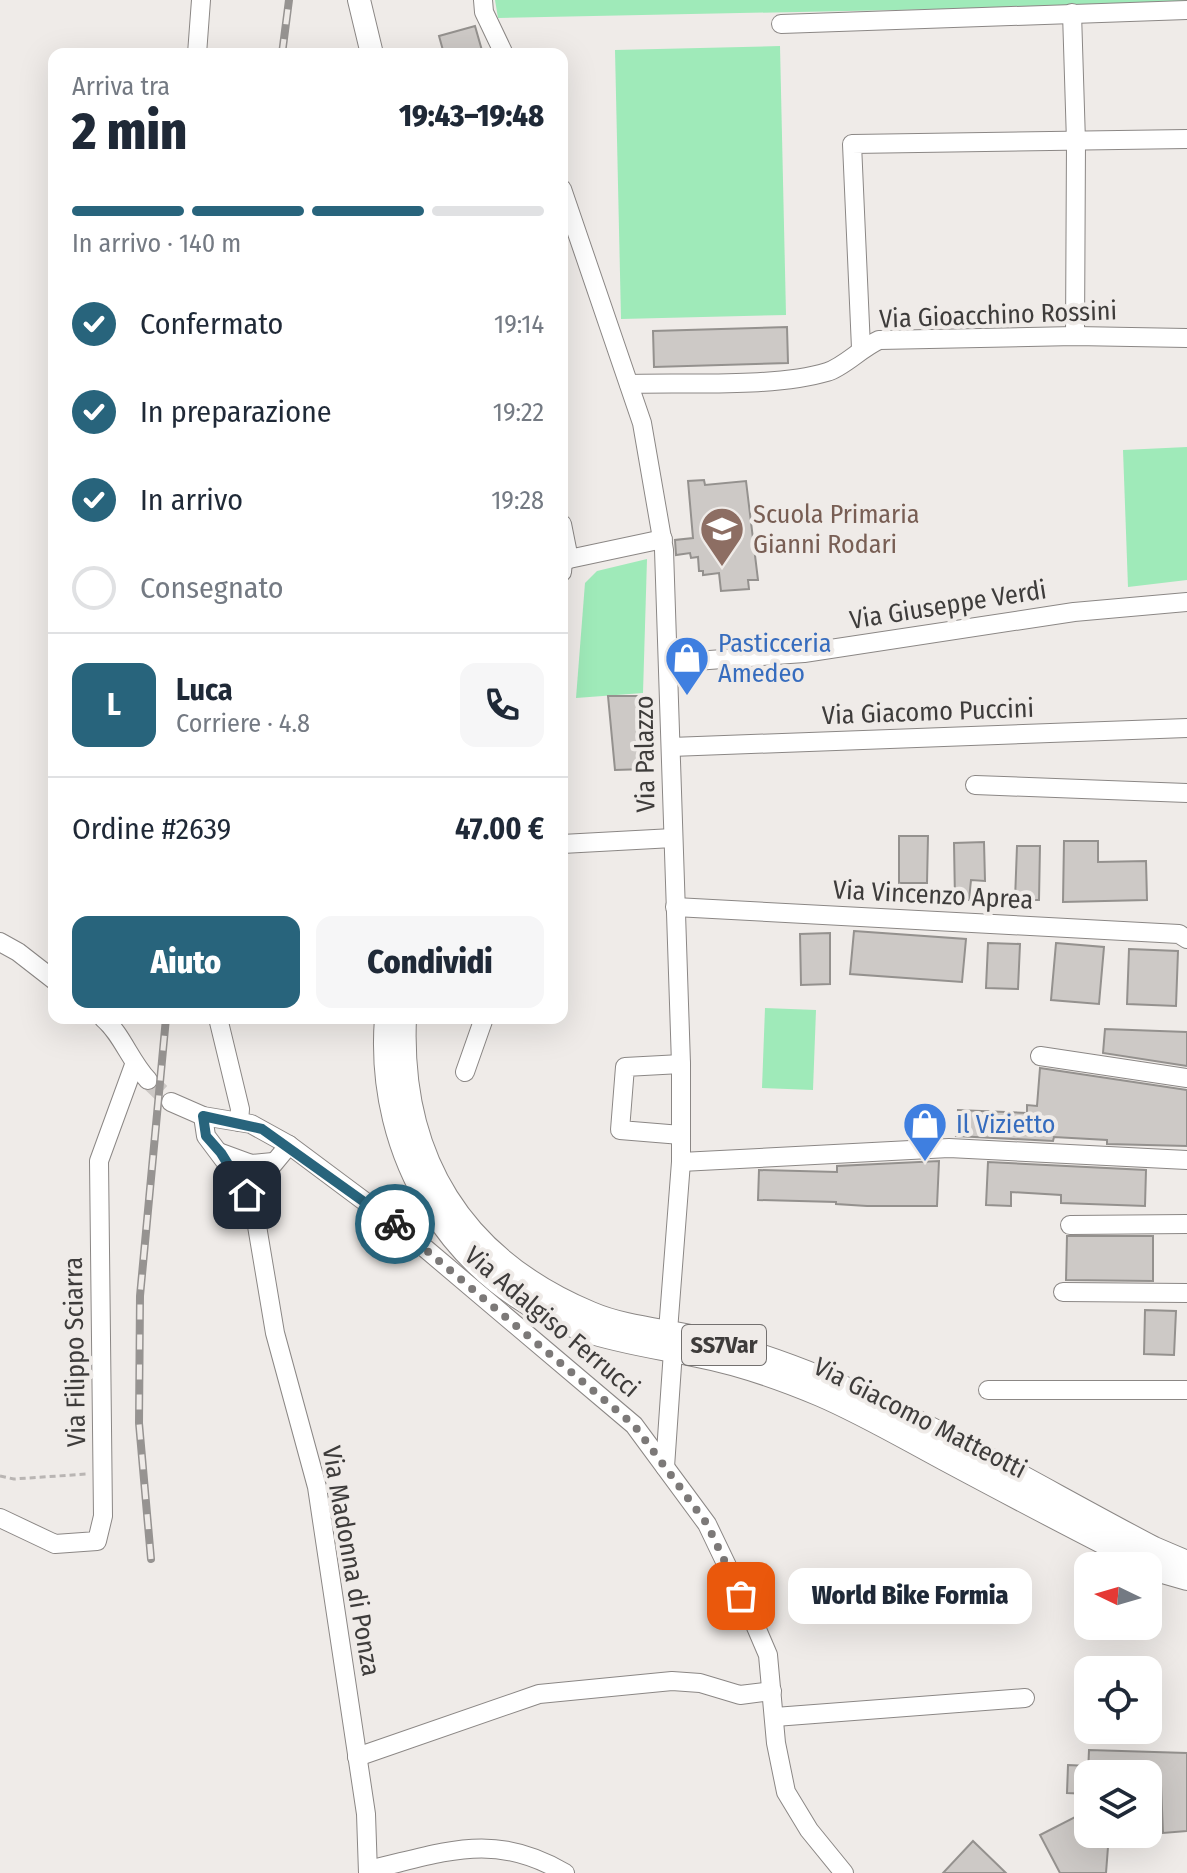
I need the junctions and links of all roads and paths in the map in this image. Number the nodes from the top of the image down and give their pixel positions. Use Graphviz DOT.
graph roads {
  1 [pos="201,0"];
  2 [pos="359,0"];
  3 [pos="483,0"];
  4 [pos="1187,10"];
  5 [pos="1072,13"];
  6 [pos="781,24"];
  7 [pos="197,48"];
  8 [pos="371,48"];
  9 [pos="501,48"];
  10 [pos="1187,139"];
  11 [pos="1076,142"];
  12 [pos="568,206"];
  13 [pos="1075,336"];
  14 [pos="1187,338"];
  15 [pos="861,348"];
  16 [pos="629,384"];
  17 [pos="663,539"];
  18 [pos="568,565"];
  19 [pos="1187,602"];
  20 [pos="668,663"];
  21 [pos="1187,728"];
  22 [pos="671,747"];
  23 [pos="975,785"];
  24 [pos="1187,793"];
  25 [pos="673,838"];
  26 [pos="568,844"];
  27 [pos="675,907"];
  28 [pos="1187,939"];
  29 [pos="0,942"];
  30 [pos="48,975"];
  31 [pos="112,1024"];
  32 [pos="219,1024"];
  33 [pos="386,1024"];
  34 [pos="405,1024"];
  35 [pos="482,1024"];
  36 [pos="1040,1056"];
  37 [pos="681,1064"];
  38 [pos="134,1065"];
  39 [pos="465,1072"];
  40 [pos="1187,1078"];
  41 [pos="148,1080"];
  42 [pos="171,1102"];
  43 [pos="203,1116"];
  44 [pos="239,1122"];
  45 [pos="681,1135"];
  46 [pos="289,1145"];
  47 [pos="221,1153"];
  48 [pos="1187,1160"];
  49 [pos="273,1162"];
  50 [pos="681,1162"];
  51 [pos="255,1214"];
  52 [pos="1187,1224"];
  53 [pos="1070,1225"];
  54 [pos="1063,1292"];
  55 [pos="1187,1293"];
  56 [pos="670,1341"];
  57 [pos="988,1390"];
  58 [pos="1187,1390"];
  59 [pos="665,1467"];
  60 [pos="103,1472"];
  61 [pos="0,1476"];
  62 [pos="0,1518"];
  63 [pos="1187,1562"];
  64 [pos="1187,1579"];
  65 [pos="772,1691"];
  66 [pos="1025,1698"];
  67 [pos="775,1717"];
  68 [pos="357,1757"];
  69 [pos="368,1872"];
  70 [pos="564,1872"];
  71 [pos="844,1873"];
  1 -- 7 [label="street"];
  2 -- 8 [label="main road"];
  3 -- 9 [label="street"];
  4 -- 5 [label="street"];
  5 -- 6 [label="street"];
  5 -- 11 [label="street"];
  10 -- 11 [label="street"];
  11 -- 13 [label="street"];
  11 -- 15 [label="street"];
  12 -- 16 [label="street, Via Palazzo"];
  13 -- 14 [label="street, Via Gioacchino Rossini"];
  13 -- 15 [label="street, Via Gioacchino Rossini"];
  15 -- 16 [label="street, Via Gioacchino Rossini"];
  16 -- 17 [label="street, Via Palazzo"];
  17 -- 18 [label="street"];
  17 -- 20 [label="street, Via Palazzo"];
  19 -- 20 [label="street, Via Giuseppe Verdi"];
  20 -- 22 [label="street, Via Palazzo"];
  21 -- 22 [label="street, Via Giacomo Puccini"];
  22 -- 25 [label="street, Via Palazzo"];
  23 -- 24 [label="street"];
  25 -- 26 [label="street"];
  25 -- 27 [label="street, Via Palazzo"];
  27 -- 28 [label="street, Via Vincenzo Aprea"];
  27 -- 37 [label="street, Via Palazzo"];
  29 -- 30 [label="street"];
  31 -- 38 [label="street"];
  32 -- 44 [label="street"];
  33 -- 56 [label="main road, Via Giacomo Matteotti"];
  34 -- 56 [label="main road, Via Giacomo Matteotti / SS7Var"];
  35 -- 39 [label="street"];
  36 -- 40 [label="street"];
  37 -- 45 [label="street, Via Palazzo"];
  37 -- 45 [label="street"];
  38 -- 41 [label="street"];
  38 -- 60 [label="street, Via Filippo Sciarra"];
  42 -- 43 [label="street, Via Adalgiso Ferrucci"];
  43 -- 44 [label="street, Via Adalgiso Ferrucci"];
  43 -- 47 [label="street, Via Madonna di Ponza"];
  44 -- 46 [label="street, Via Adalgiso Ferrucci"];
  45 -- 50 [label="street, Via Palazzo"];
  46 -- 49 [label="street, Via Madonna di Ponza"];
  46 -- 59 [label="street, Via Adalgiso Ferrucci"];
  47 -- 49 [label="street"];
  47 -- 51 [label="street, Via Madonna di Ponza"];
  48 -- 50 [label="street"];
  49 -- 51 [label="street, Via Madonna di Ponza"];
  50 -- 56 [label="street, Via Palazzo"];
  51 -- 68 [label="street, Via Madonna di Ponza"];
  52 -- 53 [label="street"];
  54 -- 55 [label="street"];
  56 -- 59 [label="street, Via Palazzo"];
  56 -- 63 [label="main road, Via Giacomo Matteotti / SS7Var"];
  56 -- 64 [label="main road, Via Giacomo Matteotti / SS7Var"];
  57 -- 58 [label="street"];
  59 -- 65 [label="street, Via Adalgiso Ferrucci"];
  60 -- 61 [label="path"];
  60 -- 62 [label="street, Via Filippo Sciarra"];
  65 -- 67 [label="street, Via Adalgiso Ferrucci"];
  65 -- 68 [label="street"];
  66 -- 67 [label="street"];
  67 -- 71 [label="street, Via Adalgiso Ferrucci"];
  68 -- 69 [label="street, Via Madonna di Ponza"];
  69 -- 70 [label="street"];
}
